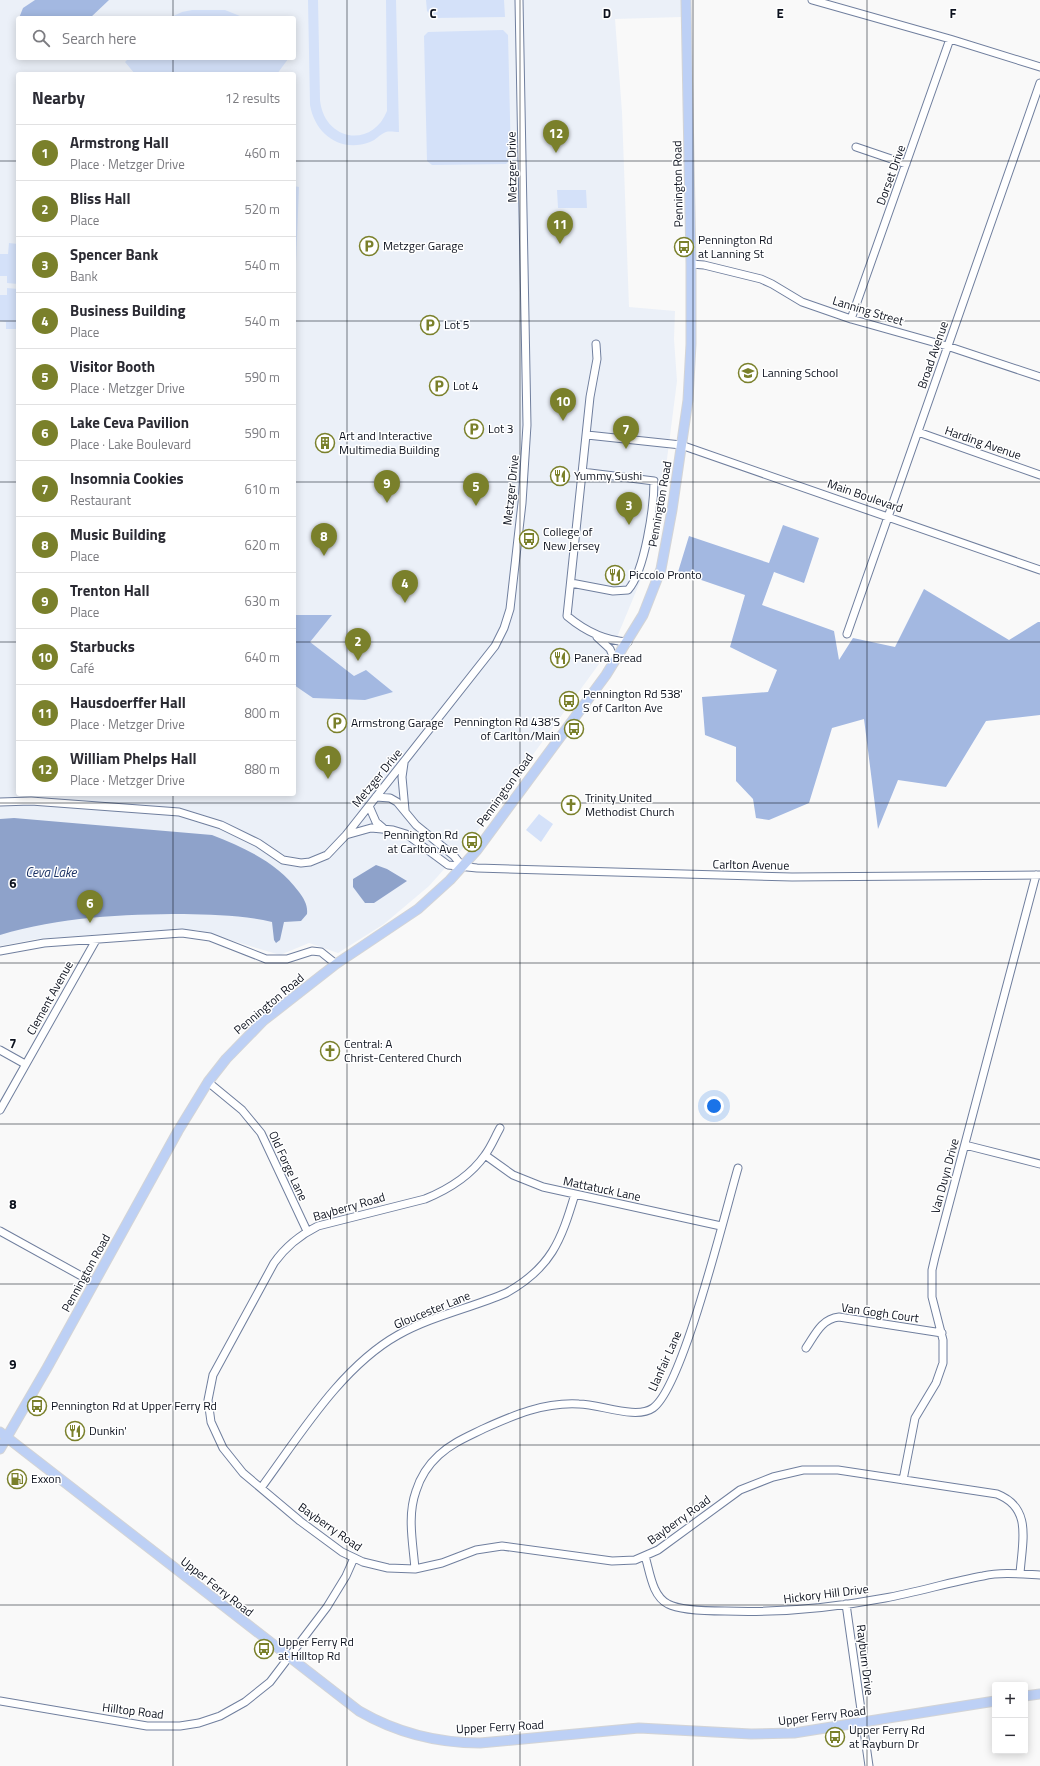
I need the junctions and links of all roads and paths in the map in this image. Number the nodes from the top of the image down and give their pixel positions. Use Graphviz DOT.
graph roads {
  1 [pos="519,0"];
  2 [pos="686,0"];
  3 [pos="812,0"];
  4 [pos="950,39"];
  5 [pos="1040,67"];
  6 [pos="1040,84"];
  7 [pos="856,147"];
  8 [pos="906,164"];
  9 [pos="691,264"];
  10 [pos="851,319"];
  11 [pos="596,344"];
  12 [pos="947,346"];
  13 [pos="1040,377"];
  14 [pos="918,432"];
  15 [pos="587,435"];
  16 [pos="681,445"];
  17 [pos="582,472"];
  18 [pos="1040,475"];
  19 [pos="888,516"];
  20 [pos="1040,570"];
  21 [pos="571,583"];
  22 [pos="847,634"];
  23 [pos="595,635"];
  24 [pos="628,642"];
  25 [pos="615,661"];
  26 [pos="404,762"];
  27 [pos="376,797"];
  28 [pos="0,802"];
  29 [pos="369,806"];
  30 [pos="405,810"];
  31 [pos="383,828"];
  32 [pos="346,835"];
  33 [pos="462,866"];
  34 [pos="1038,875"];
  35 [pos="96,940"];
  36 [pos="0,951"];
  37 [pos="336,964"];
  38 [pos="0,1050"];
  39 [pos="25,1064"];
  40 [pos="208,1082"];
  41 [pos="0,1110"];
  42 [pos="500,1128"];
  43 [pos="965,1145"];
  44 [pos="485,1155"];
  45 [pos="1040,1164"];
  46 [pos="738,1168"];
  47 [pos="575,1194"];
  48 [pos="721,1226"];
  49 [pos="0,1231"];
  50 [pos="307,1231"];
  51 [pos="94,1283"];
  52 [pos="942,1332"];
  53 [pos="806,1348"];
  54 [pos="3,1434"];
  55 [pos="0,1449"];
  56 [pos="903,1480"];
  57 [pos="261,1488"];
  58 [pos="645,1556"];
  59 [pos="354,1558"];
  60 [pos="415,1569"];
  61 [pos="1020,1574"];
  62 [pos="1040,1575"];
  63 [pos="846,1604"];
  64 [pos="288,1657"];
  65 [pos="1040,1694"];
  66 [pos="1028,1696"];
  67 [pos="0,1701"];
  68 [pos="992,1701"];
  69 [pos="862,1723"];
  70 [pos="869,1766"];
  1 -- 26 [label="street, Metzger Drive"];
  2 -- 9 [label="main road, Pennington Road"];
  3 -- 4 [label="street"];
  4 -- 5 [label="street"];
  4 -- 8 [label="street, Dorset Drive"];
  6 -- 12 [label="street, Broad Avenue"];
  7 -- 8 [label="street"];
  8 -- 10 [label="street, Dorset Drive"];
  9 -- 10 [label="street, Lanning Street"];
  9 -- 16 [label="main road, Pennington Road"];
  10 -- 12 [label="street, Lanning Street"];
  11 -- 15 [label="street"];
  12 -- 13 [label="street, Lanning Street"];
  12 -- 14 [label="street, Broad Avenue"];
  14 -- 18 [label="street, Harding Avenue"];
  14 -- 19 [label="street, Broad Avenue"];
  15 -- 16 [label="street, Main Boulevard"];
  15 -- 17 [label="street"];
  16 -- 19 [label="street, Main Boulevard"];
  16 -- 24 [label="main road, Pennington Road"];
  17 -- 21 [label="street"];
  17 -- 21 [label="street"];
  19 -- 20 [label="street, Main Boulevard"];
  19 -- 22 [label="street, Broad Avenue"];
  21 -- 23 [label="street"];
  23 -- 24 [label="street"];
  23 -- 25 [label="street"];
  24 -- 25 [label="main road, Pennington Road"];
  25 -- 33 [label="main road, Pennington Road"];
  26 -- 27 [label="street, Metzger Drive"];
  26 -- 30 [label="street"];
  27 -- 29 [label="street, Metzger Drive"];
  27 -- 30 [label="street"];
  28 -- 32 [label="street, Metzger Drive"];
  29 -- 31 [label="street"];
  29 -- 32 [label="street, Metzger Drive"];
  30 -- 33 [label="street"];
  31 -- 32 [label="street, Carlton Avenue"];
  31 -- 33 [label="street, Carlton Avenue"];
  33 -- 34 [label="street, Carlton Avenue"];
  33 -- 37 [label="main road, Pennington Road"];
  34 -- 43 [label="street, Van Duyn Drive"];
  35 -- 36 [label="street"];
  35 -- 37 [label="street"];
  35 -- 39 [label="street, Clement Avenue"];
  37 -- 40 [label="main road, Pennington Road"];
  38 -- 39 [label="street"];
  39 -- 41 [label="street, Clement Avenue"];
  40 -- 50 [label="street, Old Forge Lane"];
  40 -- 51 [label="main road, Pennington Road"];
  42 -- 44 [label="street, Bayberry Road"];
  43 -- 45 [label="street"];
  43 -- 52 [label="street, Van Duyn Drive"];
  44 -- 47 [label="street, Mattatuck Lane"];
  44 -- 50 [label="street, Bayberry Road"];
  46 -- 48 [label="street, Llanfair Lane"];
  47 -- 48 [label="street, Mattatuck Lane"];
  47 -- 57 [label="street, Gloucester Lane"];
  48 -- 60 [label="street, Llanfair Lane"];
  49 -- 51 [label="street"];
  50 -- 57 [label="street, Bayberry Road"];
  51 -- 54 [label="main road, Pennington Road"];
  52 -- 53 [label="street, Van Gogh Court"];
  52 -- 56 [label="street, Van Duyn Drive"];
  54 -- 55 [label="main road, Pennington Road"];
  54 -- 64 [label="main road, Upper Ferry Road"];
  56 -- 58 [label="street, Bayberry Road"];
  56 -- 61 [label="street, Bayberry Road"];
  57 -- 59 [label="street, Bayberry Road"];
  58 -- 60 [label="street, Bayberry Road"];
  58 -- 63 [label="street, Hickory Hill Drive"];
  59 -- 60 [label="street, Bayberry Road"];
  59 -- 64 [label="street, Hilltop Road"];
  61 -- 62 [label="street, Hickory Hill Drive"];
  61 -- 63 [label="street, Hickory Hill Drive"];
  63 -- 69 [label="street, Rayburn Drive"];
  64 -- 67 [label="street, Hilltop Road"];
  64 -- 69 [label="main road, Upper Ferry Road"];
  65 -- 66 [label="main road"];
  68 -- 69 [label="main road, Upper Ferry Road"];
  69 -- 70 [label="street, Rayburn Drive"];
}
